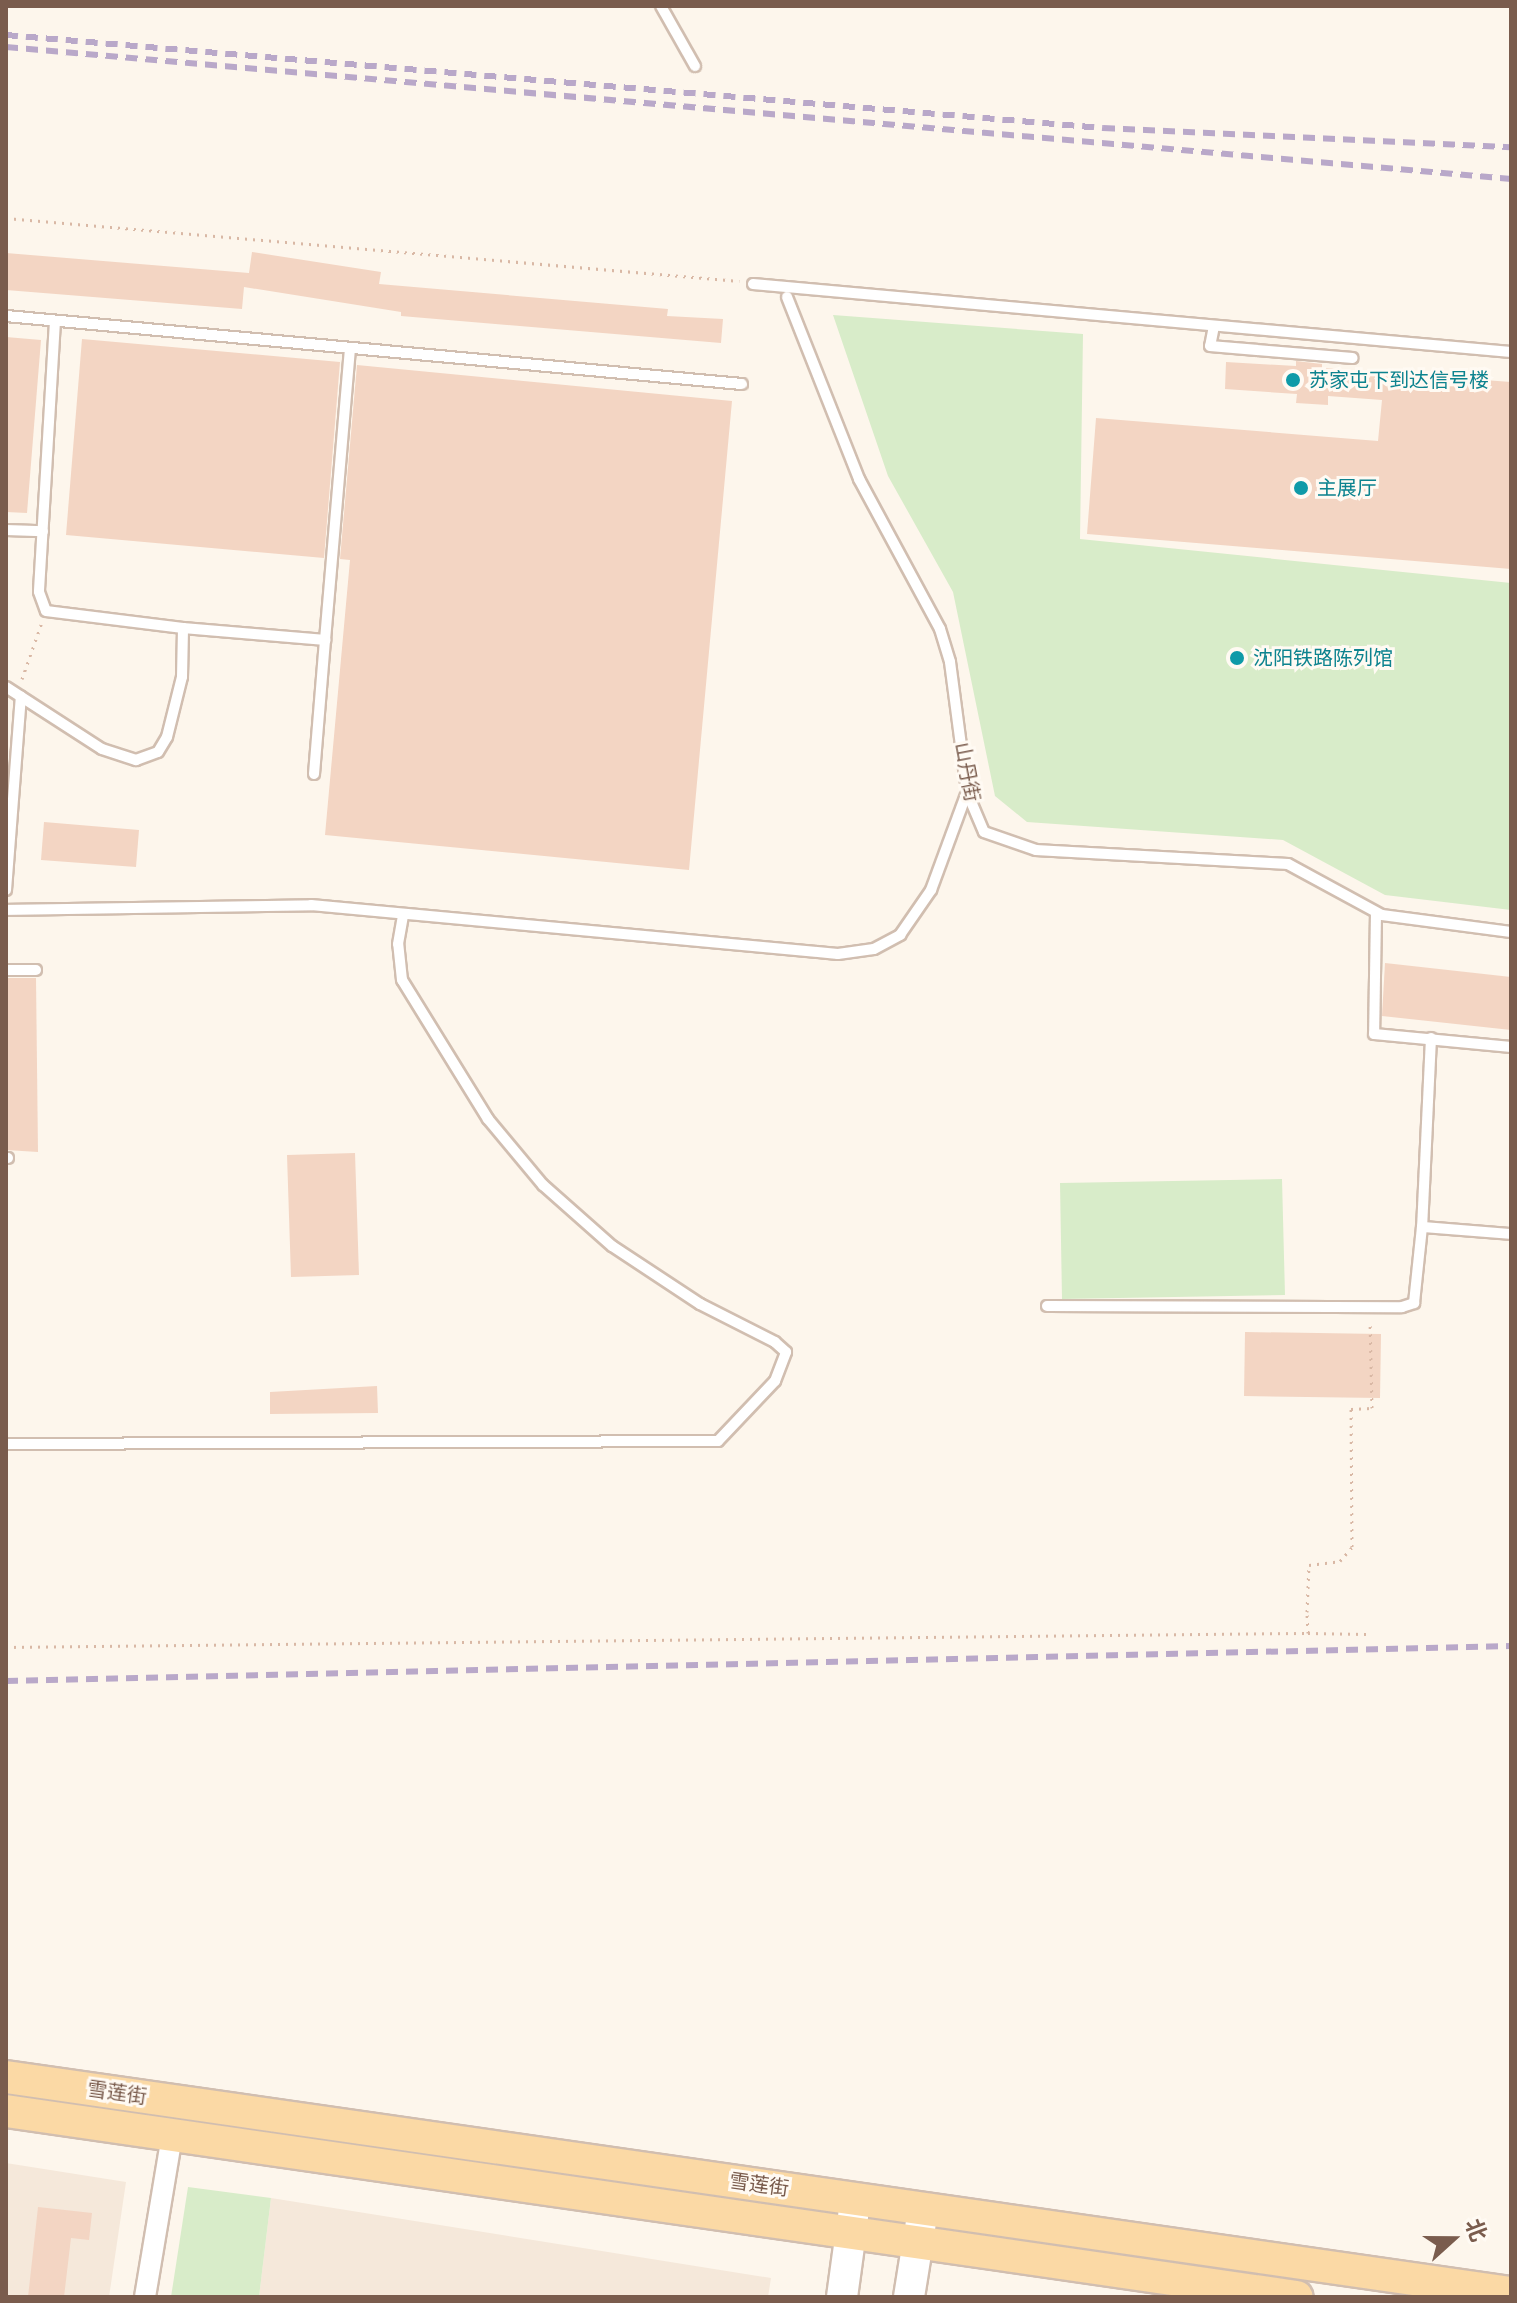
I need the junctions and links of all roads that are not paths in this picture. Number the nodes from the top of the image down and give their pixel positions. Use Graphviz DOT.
graph roads {
  1 [pos="661,6"];
  2 [pos="695,66"];
  3 [pos="753,284"];
  4 [pos="787,297"];
  5 [pos="6,316"];
  6 [pos="55,321"];
  7 [pos="1214,326"];
  8 [pos="1332,336"];
  9 [pos="350,348"];
  10 [pos="1511,352"];
  11 [pos="1330,356"];
  12 [pos="1352,358"];
  13 [pos="742,384"];
  14 [pos="6,530"];
  15 [pos="43,531"];
  16 [pos="183,628"];
  17 [pos="325,640"];
  18 [pos="6,687"];
  19 [pos="21,697"];
  20 [pos="314,774"];
  21 [pos="967,792"];
  22 [pos="6,890"];
  23 [pos="6,910"];
  24 [pos="1376,913"];
  25 [pos="403,917"];
  26 [pos="1511,932"];
  27 [pos="6,970"];
  28 [pos="36,970"];
  29 [pos="1431,1038"];
  30 [pos="1511,1047"];
  31 [pos="1422,1227"];
  32 [pos="1511,1234"];
  33 [pos="1047,1306"];
  34 [pos="6,1444"];
  35 [pos="6,2077"];
  36 [pos="6,2111"];
  37 [pos="172,2135"];
  38 [pos="856,2199"];
  39 [pos="923,2210"];
  40 [pos="850,2234"];
  41 [pos="917,2244"];
  42 [pos="1511,2293"];
  43 [pos="145,2297"];
  44 [pos="842,2297"];
  45 [pos="909,2297"];
  46 [pos="1297,2297"];
  1 -- 2 [label="lane"];
  3 -- 7 [label="lane"];
  4 -- 21 [label="lane, 山丹街"];
  5 -- 6 [label="lane"];
  6 -- 9 [label="lane"];
  6 -- 15 [label="lane"];
  7 -- 8 [label="lane"];
  7 -- 11 [label="lane"];
  8 -- 10 [label="lane"];
  8 -- 11 [label="lane"];
  9 -- 13 [label="lane"];
  9 -- 17 [label="lane"];
  11 -- 12 [label="lane"];
  14 -- 15 [label="lane"];
  15 -- 16 [label="lane"];
  16 -- 17 [label="lane"];
  16 -- 19 [label="lane"];
  17 -- 20 [label="lane"];
  18 -- 19 [label="lane"];
  19 -- 22 [label="lane"];
  21 -- 24 [label="lane, 山丹街"];
  21 -- 25 [label="lane"];
  23 -- 25 [label="lane"];
  24 -- 26 [label="lane, 山丹街"];
  24 -- 29 [label="lane"];
  25 -- 34 [label="lane"];
  27 -- 28 [label="lane"];
  29 -- 30 [label="lane"];
  29 -- 31 [label="lane"];
  31 -- 32 [label="lane"];
  31 -- 33 [label="lane"];
  35 -- 38 [label="main road, 雪莲街"];
  36 -- 37 [label="main road, 雪莲街"];
  37 -- 40 [label="main road, 雪莲街"];
  37 -- 43 [label="street"];
  38 -- 39 [label="main road, 雪莲街"];
  38 -- 40 [label="main road"];
  39 -- 41 [label="main road"];
  39 -- 42 [label="main road, 雪莲街"];
  40 -- 41 [label="main road, 雪莲街"];
  40 -- 44 [label="main road"];
  41 -- 45 [label="main road"];
  41 -- 46 [label="main road, 雪莲街"];
}
